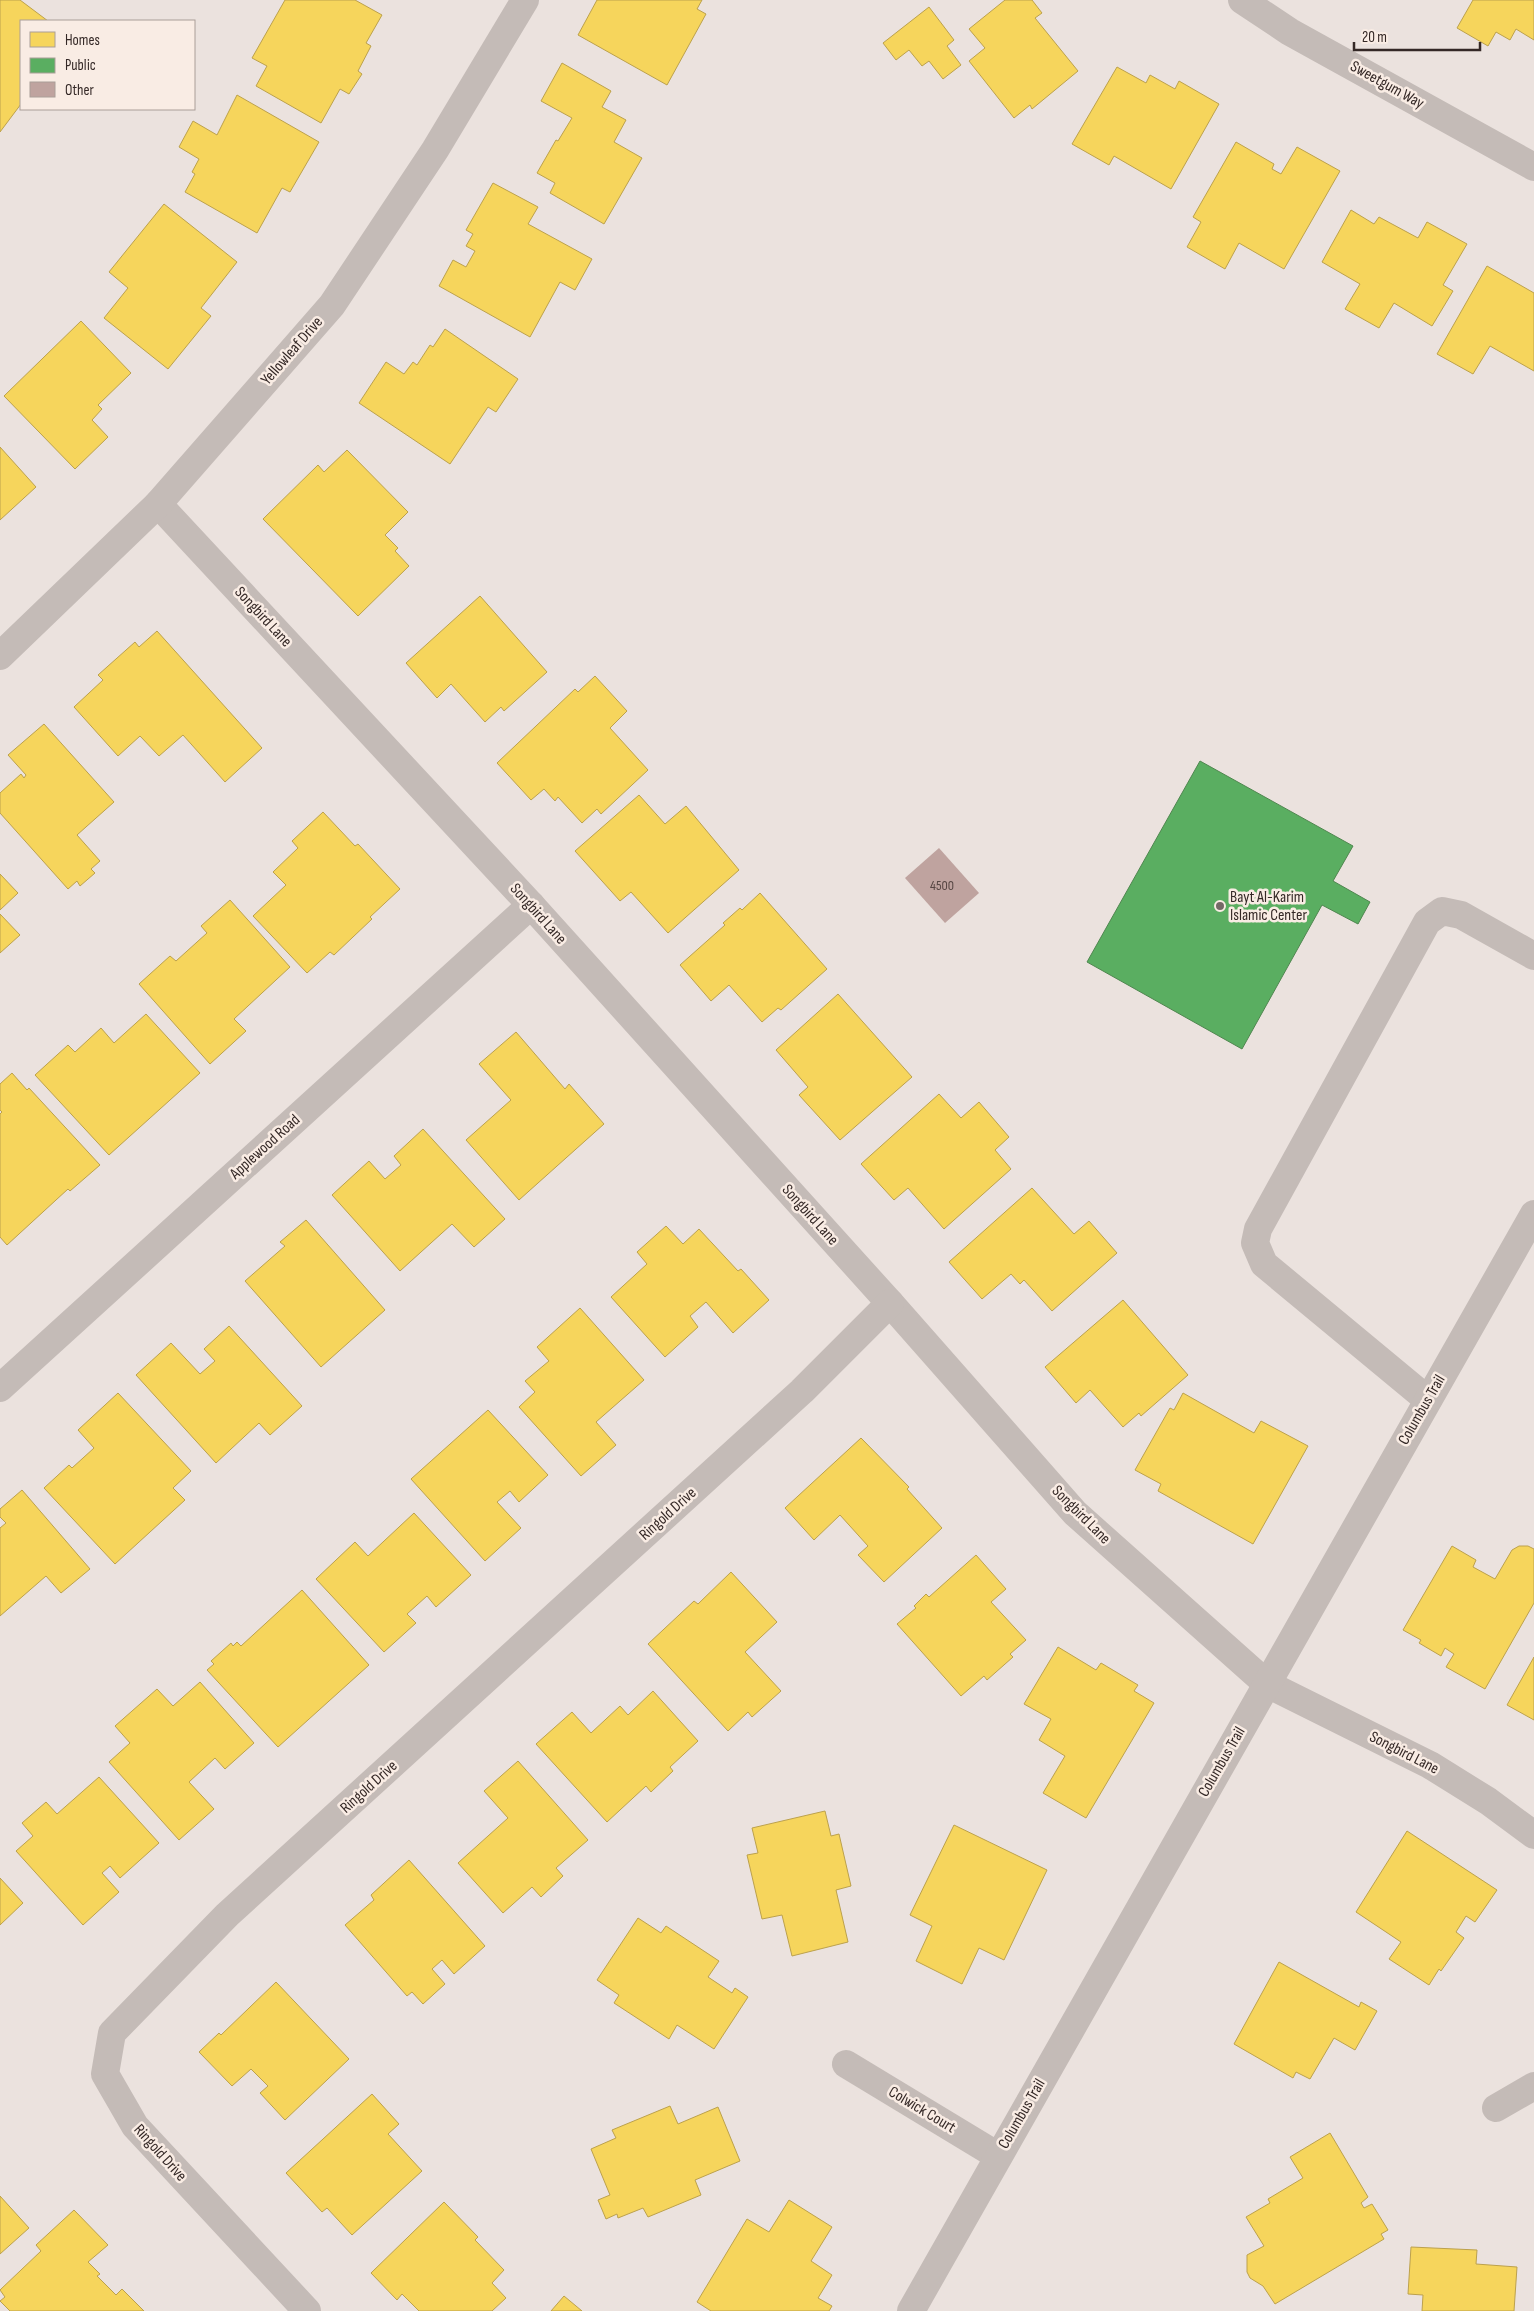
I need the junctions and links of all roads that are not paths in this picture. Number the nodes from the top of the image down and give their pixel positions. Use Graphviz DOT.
graph roads {
  1 [pos="525,0"];
  2 [pos="1242,0"];
  3 [pos="1534,167"];
  4 [pos="158,504"];
  5 [pos="0,656"];
  6 [pos="530,905"];
  7 [pos="1534,956"];
  8 [pos="1534,1214"];
  9 [pos="890,1303"];
  10 [pos="0,1388"];
  11 [pos="1428,1400"];
  12 [pos="1267,1684"];
  13 [pos="1534,1836"];
  14 [pos="846,2064"];
  15 [pos="1534,2086"];
  16 [pos="1496,2108"];
  17 [pos="998,2156"];
  18 [pos="307,2311"];
  19 [pos="911,2311"];
  1 -- 4 [label="street, Yellowleaf Drive"];
  2 -- 3 [label="street, Sweetgum Way"];
  4 -- 5 [label="street, Yellowleaf Drive"];
  4 -- 6 [label="street, Songbird Lane"];
  6 -- 9 [label="street, Songbird Lane"];
  6 -- 10 [label="street, Applewood Road"];
  7 -- 11 [label="street"];
  8 -- 11 [label="street, Columbus Trail"];
  9 -- 12 [label="street, Songbird Lane"];
  9 -- 18 [label="street, Ringold Drive"];
  11 -- 12 [label="street, Columbus Trail"];
  12 -- 13 [label="street, Songbird Lane"];
  12 -- 17 [label="street, Columbus Trail"];
  14 -- 17 [label="street, Colwick Court"];
  15 -- 16 [label="street"];
  17 -- 19 [label="street, Columbus Trail"];
}
